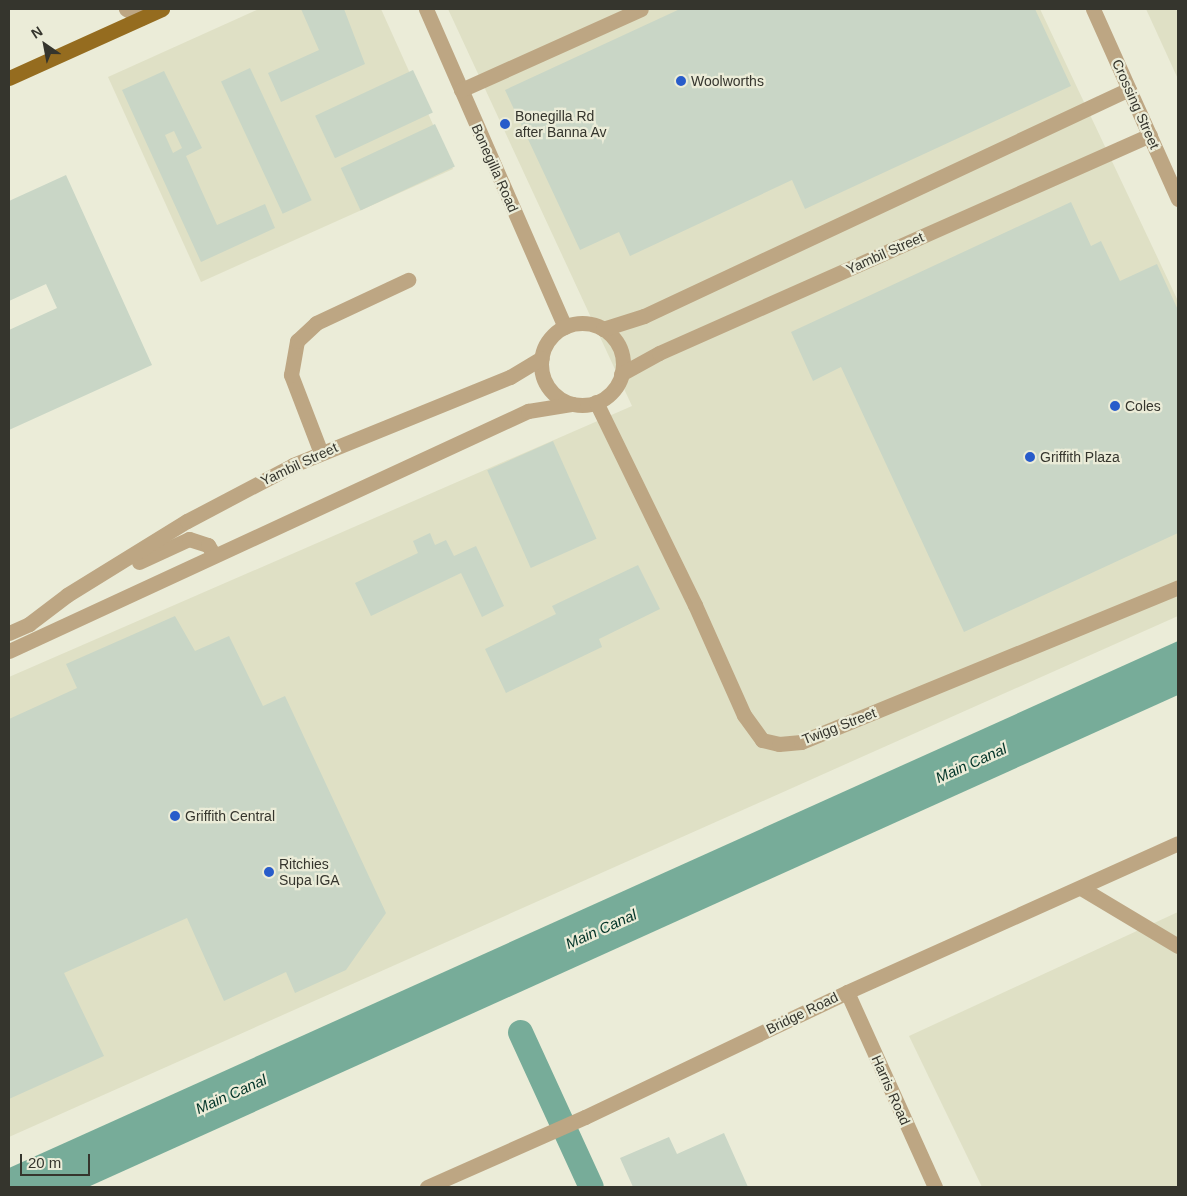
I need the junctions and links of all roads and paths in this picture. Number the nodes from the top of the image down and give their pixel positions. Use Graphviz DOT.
graph roads {
  1 [pos="126,9"];
  2 [pos="162,9"];
  3 [pos="426,9"];
  4 [pos="641,9"];
  5 [pos="1093,9"];
  6 [pos="142,18"];
  7 [pos="9,78"];
  8 [pos="1129,89"];
  9 [pos="461,90"];
  10 [pos="1150,135"];
  11 [pos="1178,199"];
  12 [pos="408,280"];
  13 [pos="565,327"];
  14 [pos="603,329"];
  15 [pos="542,358"];
  16 [pos="621,374"];
  17 [pos="596,402"];
  18 [pos="572,404"];
  19 [pos="321,453"];
  20 [pos="214,555"];
  21 [pos="1178,587"];
  22 [pos="67,595"];
  23 [pos="9,633"];
  24 [pos="9,652"];
  25 [pos="1178,843"];
  26 [pos="1081,888"];
  27 [pos="1178,946"];
  28 [pos="847,992"];
  29 [pos="427,1187"];
  30 [pos="935,1187"];
  1 -- 6 [label="street"];
  2 -- 6 [label="main road"];
  3 -- 9 [label="street, Bonegilla Road"];
  4 -- 9 [label="street"];
  5 -- 8 [label="street, Crossing Street"];
  6 -- 7 [label="main road"];
  8 -- 10 [label="street, Crossing Street"];
  8 -- 14 [label="street"];
  9 -- 13 [label="street, Bonegilla Road"];
  10 -- 11 [label="street, Crossing Street"];
  10 -- 16 [label="street, Yambil Street"];
  12 -- 19 [label="street"];
  13 -- 14 [label="street"];
  13 -- 15 [label="street"];
  14 -- 16 [label="street"];
  15 -- 18 [label="street"];
  15 -- 19 [label="street, Yambil Street"];
  16 -- 17 [label="street"];
  17 -- 18 [label="street"];
  17 -- 21 [label="street, Twigg Street"];
  18 -- 20 [label="street"];
  19 -- 22 [label="street, Yambil Street"];
  20 -- 22 [label="street, Yambil Street"];
  20 -- 24 [label="street"];
  22 -- 23 [label="street, Yambil Street"];
  25 -- 26 [label="street, Bridge Road"];
  26 -- 27 [label="street"];
  26 -- 28 [label="street, Bridge Road"];
  28 -- 29 [label="street, Bridge Road"];
  28 -- 30 [label="street, Harris Road"];
}
